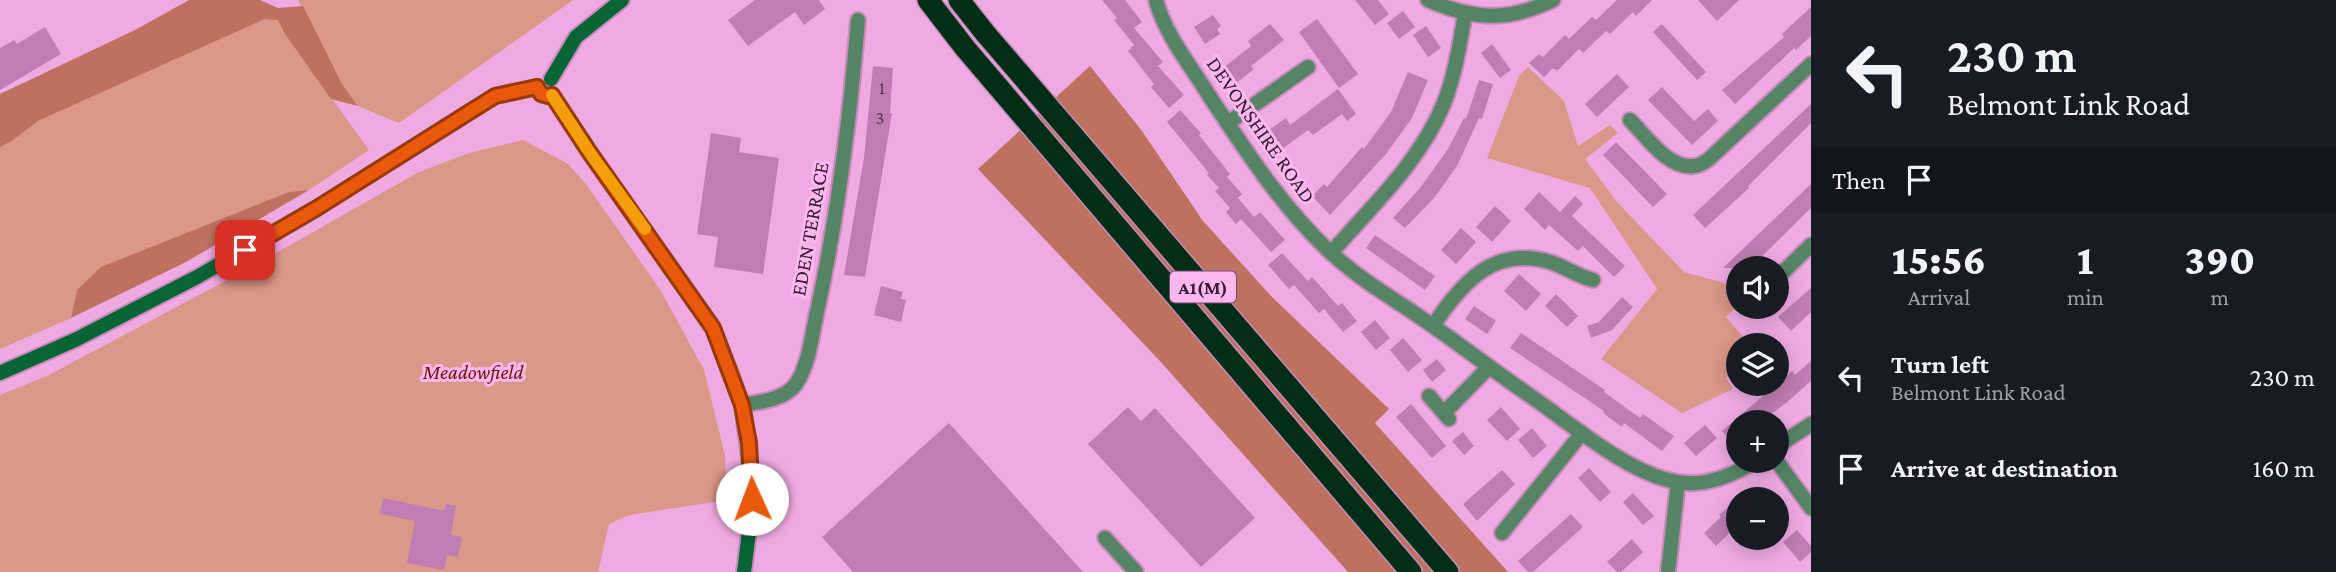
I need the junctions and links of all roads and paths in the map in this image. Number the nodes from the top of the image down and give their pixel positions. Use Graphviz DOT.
graph roads {
  1 [pos="622,0"];
  2 [pos="928,0"];
  3 [pos="959,0"];
  4 [pos="1156,0"];
  5 [pos="1428,0"];
  6 [pos="1553,0"];
  7 [pos="1465,14"];
  8 [pos="858,20"];
  9 [pos="1811,64"];
  10 [pos="1308,67"];
  11 [pos="551,79"];
  12 [pos="537,87"];
  13 [pos="552,95"];
  14 [pos="1630,120"];
  15 [pos="1228,123"];
  16 [pos="1811,245"];
  17 [pos="1331,253"];
  18 [pos="1789,266"];
  19 [pos="1574,275"];
  20 [pos="1593,280"];
  21 [pos="1582,292"];
  22 [pos="1433,326"];
  23 [pos="1489,367"];
  24 [pos="0,373"];
  25 [pos="1429,396"];
  26 [pos="742,405"];
  27 [pos="1811,424"];
  28 [pos="1582,433"];
  29 [pos="1789,438"];
  30 [pos="1732,473"];
  31 [pos="1785,473"];
  32 [pos="1678,482"];
  33 [pos="1811,508"];
  34 [pos="1502,533"];
  35 [pos="1105,538"];
  36 [pos="744,572"];
  37 [pos="1136,572"];
  38 [pos="1411,572"];
  39 [pos="1448,572"];
  40 [pos="1668,572"];
  1 -- 11 [label="street"];
  2 -- 38 [label="highway, A1(M)"];
  3 -- 39 [label="highway, A1(M)"];
  4 -- 15 [label="street, DEVONSHIRE ROAD"];
  5 -- 7 [label="street"];
  6 -- 7 [label="street"];
  7 -- 17 [label="street"];
  8 -- 26 [label="street, EDEN TERRACE"];
  9 -- 14 [label="street"];
  10 -- 15 [label="street"];
  11 -- 12 [label="street"];
  11 -- 13 [label="street"];
  12 -- 13 [label="street"];
  12 -- 24 [label="street"];
  13 -- 26 [label="street"];
  15 -- 17 [label="street, DEVONSHIRE ROAD"];
  16 -- 18 [label="street"];
  17 -- 22 [label="street, DEVONSHIRE ROAD"];
  19 -- 20 [label="street"];
  19 -- 21 [label="street"];
  19 -- 22 [label="street"];
  22 -- 23 [label="street, DEVONSHIRE ROAD"];
  23 -- 25 [label="street"];
  23 -- 28 [label="street, DEVONSHIRE ROAD"];
  26 -- 36 [label="street"];
  27 -- 29 [label="street"];
  28 -- 32 [label="street, DEVONSHIRE ROAD"];
  28 -- 34 [label="street"];
  30 -- 32 [label="street, DEVONSHIRE ROAD"];
  31 -- 33 [label="street"];
  32 -- 40 [label="street"];
  35 -- 37 [label="street"];
}
